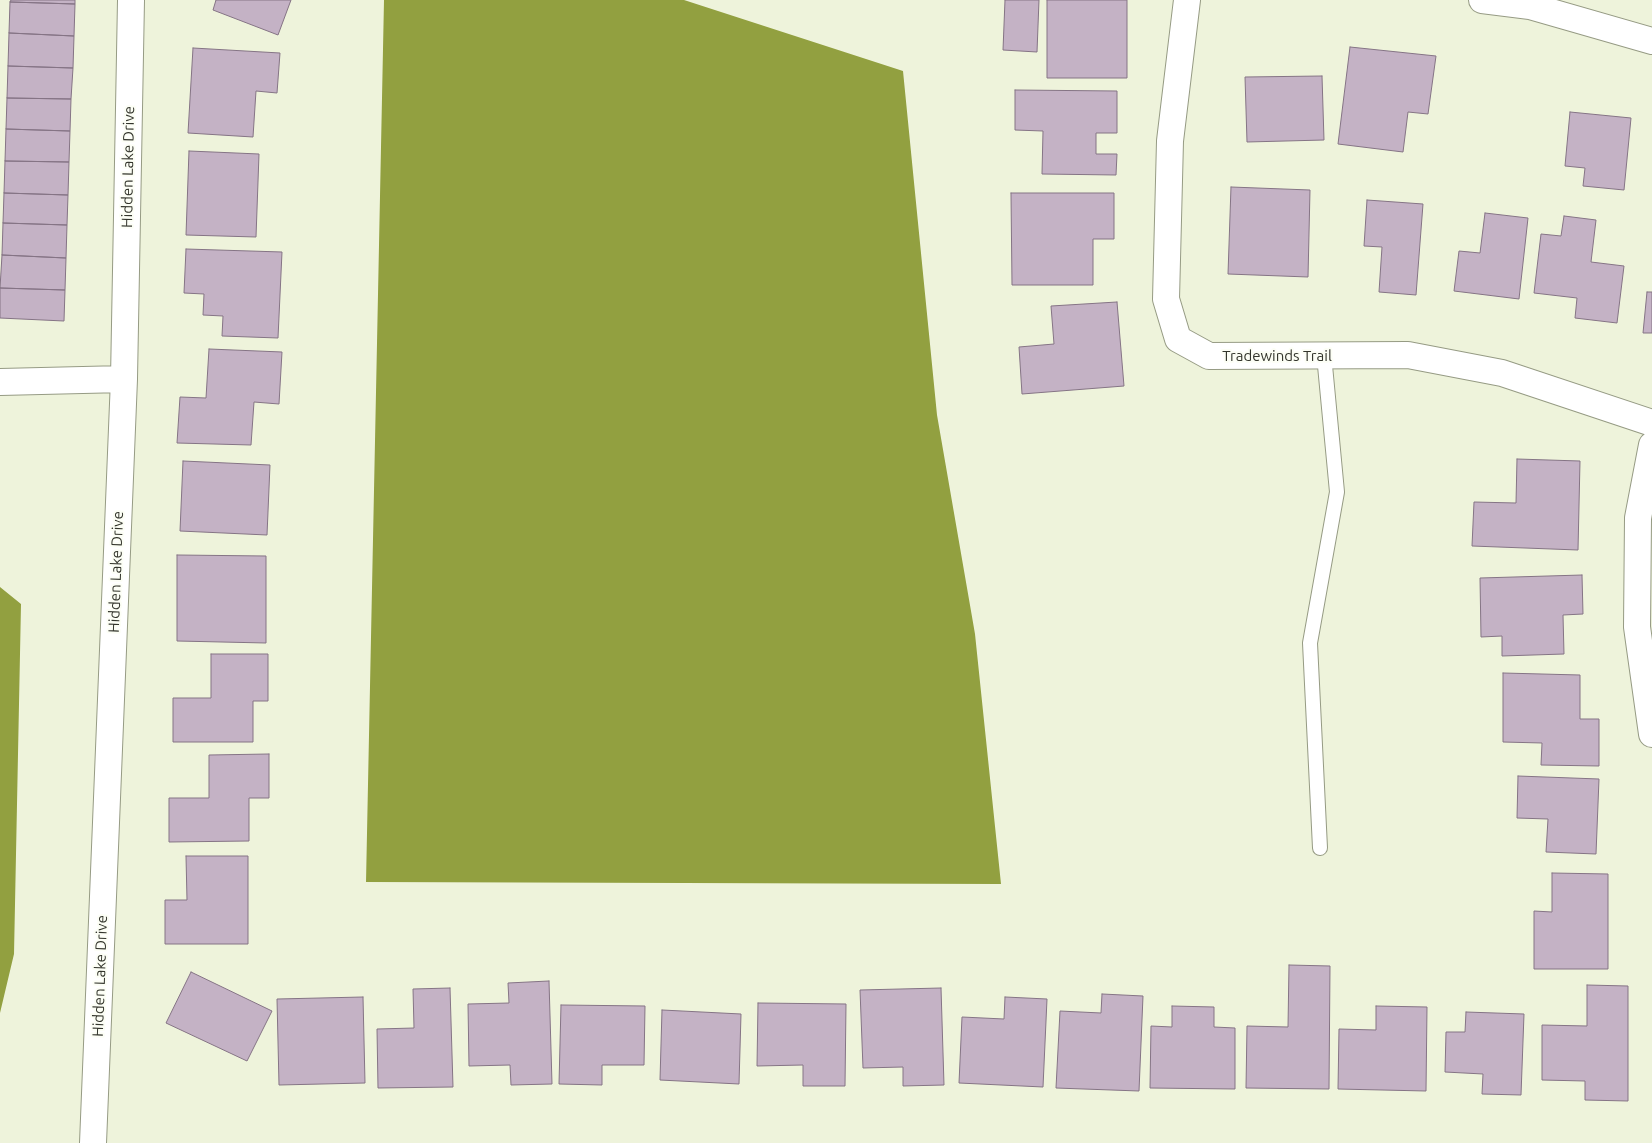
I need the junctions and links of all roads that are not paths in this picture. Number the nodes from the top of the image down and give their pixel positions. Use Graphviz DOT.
graph roads {
  1 [pos="131,0"];
  2 [pos="1187,0"];
  3 [pos="1482,0"];
  4 [pos="1652,41"];
  5 [pos="1324,355"];
  6 [pos="124,379"];
  7 [pos="0,382"];
  8 [pos="1652,423"];
  9 [pos="1652,445"];
  10 [pos="1652,734"];
  11 [pos="1320,848"];
  12 [pos="93,1143"];
  1 -- 6 [label="street, Hidden Lake Drive"];
  2 -- 5 [label="street, Tradewinds Trail"];
  3 -- 4 [label="street"];
  5 -- 8 [label="street, Tradewinds Trail"];
  5 -- 11 [label="lane"];
  6 -- 7 [label="street"];
  6 -- 12 [label="street, Hidden Lake Drive"];
  9 -- 10 [label="street"];
}
